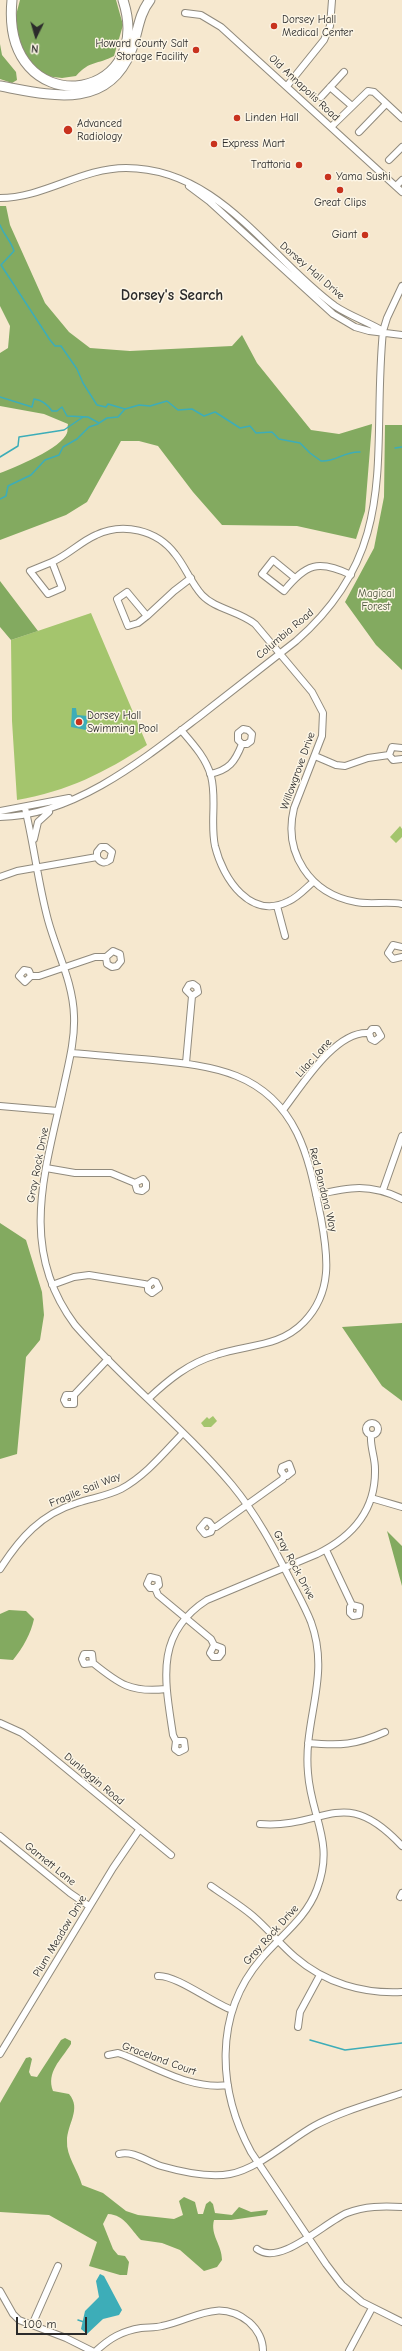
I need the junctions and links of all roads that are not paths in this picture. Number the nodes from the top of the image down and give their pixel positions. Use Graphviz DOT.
graph roads {
  1 [pos="12,0"];
  2 [pos="123,0"];
  3 [pos="150,0"];
  4 [pos="332,0"];
  5 [pos="185,13"];
  6 [pos="344,72"];
  7 [pos="0,86"];
  8 [pos="287,86"];
  9 [pos="330,87"];
  10 [pos="321,97"];
  11 [pos="386,104"];
  12 [pos="352,106"];
  13 [pos="402,118"];
  14 [pos="331,127"];
  15 [pos="359,132"];
  16 [pos="402,147"];
  17 [pos="389,160"];
  18 [pos="402,180"];
  19 [pos="396,186"];
  20 [pos="402,192"];
  21 [pos="0,198"];
  22 [pos="402,286"];
  23 [pos="384,331"];
  24 [pos="402,334"];
  25 [pos="52,562"];
  26 [pos="351,574"];
  27 [pos="191,578"];
  28 [pos="294,578"];
  29 [pos="147,616"];
  30 [pos="280,654"];
  31 [pos="181,730"];
  32 [pos="242,744"];
  33 [pos="402,748"];
  34 [pos="389,755"];
  35 [pos="314,756"];
  36 [pos="402,759"];
  37 [pos="210,774"];
  38 [pos="75,797"];
  39 [pos="25,808"];
  40 [pos="53,809"];
  41 [pos="0,811"];
  42 [pos="27,816"];
  43 [pos="0,817"];
  44 [pos="33,845"];
  45 [pos="97,857"];
  46 [pos="37,867"];
  47 [pos="0,878"];
  48 [pos="313,882"];
  49 [pos="402,904"];
  50 [pos="277,906"];
  51 [pos="285,936"];
  52 [pos="402,947"];
  53 [pos="106,957"];
  54 [pos="402,957"];
  55 [pos="64,967"];
  56 [pos="31,976"];
  57 [pos="192,996"];
  58 [pos="369,1033"];
  59 [pos="71,1053"];
  60 [pos="186,1063"];
  61 [pos="0,1106"];
  62 [pos="283,1110"];
  63 [pos="58,1111"];
  64 [pos="402,1136"];
  65 [pos="46,1168"];
  66 [pos="135,1183"];
  67 [pos="383,1190"];
  68 [pos="316,1194"];
  69 [pos="402,1199"];
  70 [pos="52,1285"];
  71 [pos="148,1285"];
  72 [pos="108,1359"];
  73 [pos="74,1395"];
  74 [pos="148,1399"];
  75 [pos="182,1434"];
  76 [pos="371,1435"];
  77 [pos="284,1475"];
  78 [pos="371,1498"];
  79 [pos="248,1505"];
  80 [pos="402,1507"];
  81 [pos="213,1527"];
  82 [pos="326,1550"];
  83 [pos="284,1567"];
  84 [pos="0,1569"];
  85 [pos="155,1588"];
  86 [pos="352,1605"];
  87 [pos="185,1618"];
  88 [pos="214,1645"];
  89 [pos="93,1662"];
  90 [pos="166,1689"];
  91 [pos="0,1723"];
  92 [pos="385,1732"];
  93 [pos="176,1741"];
  94 [pos="308,1743"];
  95 [pos="318,1816"];
  96 [pos="260,1824"];
  97 [pos="139,1830"];
  98 [pos="0,1836"];
  99 [pos="402,1846"];
  100 [pos="171,1855"];
  101 [pos="211,1886"];
  102 [pos="89,1906"];
  103 [pos="278,1941"];
  104 [pos="320,1974"];
  105 [pos="158,1976"];
  106 [pos="402,1992"];
  107 [pos="232,2010"];
  108 [pos="298,2027"];
  109 [pos="0,2054"];
  110 [pos="108,2055"];
  111 [pos="228,2085"];
  112 [pos="402,2093"];
  113 [pos="119,2154"];
  114 [pos="257,2162"];
  115 [pos="402,2207"];
  116 [pos="307,2237"];
  117 [pos="257,2249"];
  118 [pos="58,2266"];
  119 [pos="0,2291"];
  120 [pos="372,2308"];
  121 [pos="402,2322"];
  122 [pos="32,2325"];
  123 [pos="92,2351"];
  124 [pos="96,2351"];
  125 [pos="263,2351"];
  126 [pos="349,2351"];
  1 -- 2 [label="highway"];
  3 -- 7 [label="highway"];
  4 -- 8 [label="street"];
  5 -- 8 [label="street, Old Annapolis Road"];
  6 -- 9 [label="street"];
  8 -- 14 [label="street, Old Annapolis Road"];
  9 -- 10 [label="street"];
  9 -- 12 [label="street"];
  11 -- 12 [label="street"];
  11 -- 13 [label="street"];
  11 -- 15 [label="street"];
  12 -- 14 [label="street"];
  14 -- 19 [label="street, Old Annapolis Road"];
  16 -- 17 [label="street"];
  18 -- 19 [label="street"];
  19 -- 20 [label="street, Old Annapolis Road"];
  21 -- 23 [label="street, Dorsey Hall Drive"];
  22 -- 23 [label="street, Columbia Road"];
  23 -- 24 [label="street, Dorsey Hall Drive"];
  23 -- 26 [label="street, Columbia Road"];
  25 -- 25 [label="street, Willowgrove Drive"];
  25 -- 27 [label="street, Willowgrove Drive"];
  26 -- 28 [label="street"];
  26 -- 30 [label="street, Columbia Road"];
  27 -- 29 [label="street"];
  27 -- 30 [label="street, Willowgrove Drive"];
  28 -- 28 [label="street"];
  29 -- 29 [label="street"];
  30 -- 31 [label="street, Columbia Road"];
  30 -- 35 [label="street, Willowgrove Drive"];
  31 -- 37 [label="street"];
  31 -- 38 [label="street, Columbia Road"];
  32 -- 37 [label="street"];
  33 -- 34 [label="street"];
  34 -- 35 [label="street"];
  34 -- 36 [label="street"];
  35 -- 48 [label="street, Willowgrove Drive"];
  37 -- 50 [label="street"];
  38 -- 39 [label="street, Columbia Road"];
  38 -- 40 [label="street, Columbia Road"];
  39 -- 41 [label="street, Columbia Road"];
  39 -- 42 [label="street, Gray Rock Drive"];
  40 -- 42 [label="street, Columbia Road"];
  40 -- 44 [label="street"];
  42 -- 43 [label="street, Columbia Road"];
  42 -- 44 [label="street, Gray Rock Drive"];
  44 -- 46 [label="street, Gray Rock Drive"];
  45 -- 46 [label="street"];
  46 -- 47 [label="street"];
  46 -- 55 [label="street, Gray Rock Drive"];
  48 -- 49 [label="street, Willowgrove Drive"];
  48 -- 50 [label="street"];
  50 -- 51 [label="street"];
  52 -- 54 [label="street"];
  53 -- 55 [label="street"];
  55 -- 56 [label="street"];
  55 -- 59 [label="street, Gray Rock Drive"];
  57 -- 60 [label="street"];
  58 -- 62 [label="street, Lilac Lane"];
  59 -- 60 [label="street, Red Bandana Way"];
  59 -- 63 [label="street, Gray Rock Drive"];
  60 -- 62 [label="street, Red Bandana Way"];
  61 -- 63 [label="street"];
  62 -- 68 [label="street, Red Bandana Way"];
  63 -- 65 [label="street, Gray Rock Drive"];
  64 -- 67 [label="street"];
  65 -- 66 [label="street"];
  65 -- 70 [label="street, Gray Rock Drive"];
  67 -- 68 [label="street"];
  67 -- 69 [label="street"];
  68 -- 74 [label="street, Red Bandana Way"];
  70 -- 71 [label="street"];
  70 -- 72 [label="street, Gray Rock Drive"];
  72 -- 73 [label="street"];
  72 -- 74 [label="street, Gray Rock Drive"];
  74 -- 75 [label="street, Gray Rock Drive"];
  75 -- 79 [label="street, Gray Rock Drive"];
  75 -- 84 [label="street, Fragile Sail Way"];
  76 -- 78 [label="street"];
  77 -- 79 [label="street"];
  78 -- 80 [label="street"];
  78 -- 82 [label="street"];
  79 -- 81 [label="street"];
  79 -- 83 [label="street, Gray Rock Drive"];
  82 -- 83 [label="street"];
  82 -- 86 [label="street"];
  83 -- 87 [label="street"];
  83 -- 94 [label="street, Gray Rock Drive"];
  85 -- 87 [label="street"];
  87 -- 88 [label="street"];
  87 -- 90 [label="street"];
  89 -- 90 [label="street"];
  90 -- 93 [label="street"];
  91 -- 97 [label="street, Dunloggin Road"];
  92 -- 94 [label="street"];
  94 -- 95 [label="street, Gray Rock Drive"];
  95 -- 96 [label="street"];
  95 -- 99 [label="street"];
  95 -- 103 [label="street, Gray Rock Drive"];
  97 -- 100 [label="street, Dunloggin Road"];
  97 -- 102 [label="street, Plum Meadow Drive"];
  98 -- 102 [label="street, Garnett Lane"];
  101 -- 103 [label="street"];
  102 -- 109 [label="street, Plum Meadow Drive"];
  103 -- 104 [label="street"];
  103 -- 107 [label="street, Gray Rock Drive"];
  104 -- 106 [label="street"];
  104 -- 108 [label="street"];
  105 -- 107 [label="street"];
  107 -- 111 [label="street, Gray Rock Drive"];
  110 -- 111 [label="street, Graceland Court"];
  111 -- 114 [label="street, Gray Rock Drive"];
  112 -- 114 [label="street"];
  113 -- 114 [label="street"];
  114 -- 116 [label="street, Gray Rock Drive"];
  115 -- 116 [label="street"];
  116 -- 117 [label="street"];
  116 -- 120 [label="street, Gray Rock Drive"];
  118 -- 122 [label="street"];
  119 -- 122 [label="street"];
  120 -- 121 [label="street, Gray Rock Drive"];
  120 -- 126 [label="street"];
  122 -- 123 [label="street"];
  124 -- 125 [label="street"];
}
